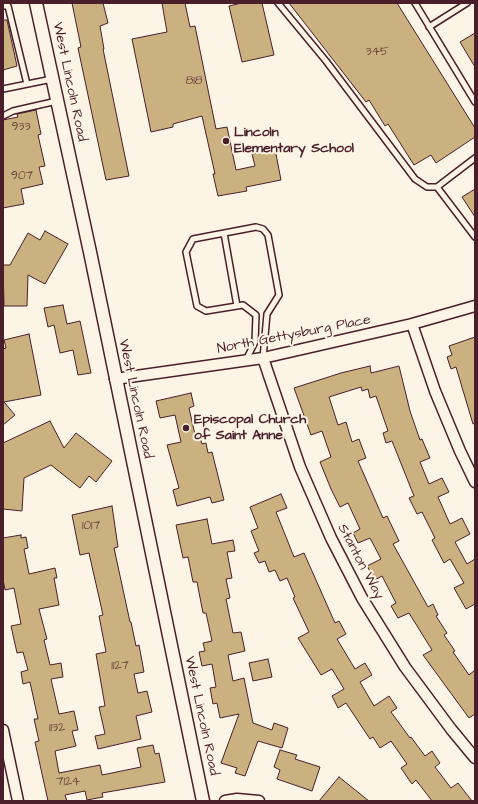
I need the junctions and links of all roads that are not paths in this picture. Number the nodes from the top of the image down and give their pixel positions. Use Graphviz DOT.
graph roads {
  1 [pos="36,3"];
  2 [pos="278,3"];
  3 [pos="415,3"];
  4 [pos="467,3"];
  5 [pos="458,5"];
  6 [pos="6,6"];
  7 [pos="429,27"];
  8 [pos="53,79"];
  9 [pos="28,84"];
  10 [pos="3,89"];
  11 [pos="58,101"];
  12 [pos="475,102"];
  13 [pos="3,116"];
  14 [pos="475,158"];
  15 [pos="437,187"];
  16 [pos="224,233"];
  17 [pos="475,237"];
  18 [pos="237,306"];
  19 [pos="475,306"];
  20 [pos="412,324"];
  21 [pos="263,358"];
  22 [pos="246,360"];
  23 [pos="115,379"];
  24 [pos="475,482"];
  25 [pos="3,730"];
  26 [pos="475,758"];
  27 [pos="18,801"];
  28 [pos="204,801"];
  29 [pos="225,801"];
  30 [pos="259,801"];
  1 -- 8 [label="street, West Lincoln Road"];
  2 -- 15 [label="lane"];
  3 -- 7 [label="lane"];
  4 -- 5 [label="lane"];
  5 -- 7 [label="lane"];
  6 -- 9 [label="lane"];
  7 -- 12 [label="lane"];
  8 -- 9 [label="lane"];
  8 -- 11 [label="street, West Lincoln Road"];
  9 -- 10 [label="lane"];
  11 -- 13 [label="lane"];
  11 -- 23 [label="street, West Lincoln Road"];
  14 -- 15 [label="lane"];
  15 -- 17 [label="lane"];
  16 -- 18 [label="lane"];
  16 -- 18 [label="lane"];
  16 -- 21 [label="lane"];
  18 -- 22 [label="lane"];
  19 -- 20 [label="street, North Gettysburg Place"];
  20 -- 21 [label="street, North Gettysburg Place"];
  20 -- 24 [label="street"];
  21 -- 22 [label="street, North Gettysburg Place"];
  21 -- 26 [label="street, Stanton Way"];
  22 -- 23 [label="street, North Gettysburg Place"];
  23 -- 28 [label="street, West Lincoln Road"];
  25 -- 27 [label="street"];
  29 -- 30 [label="street"];
}
